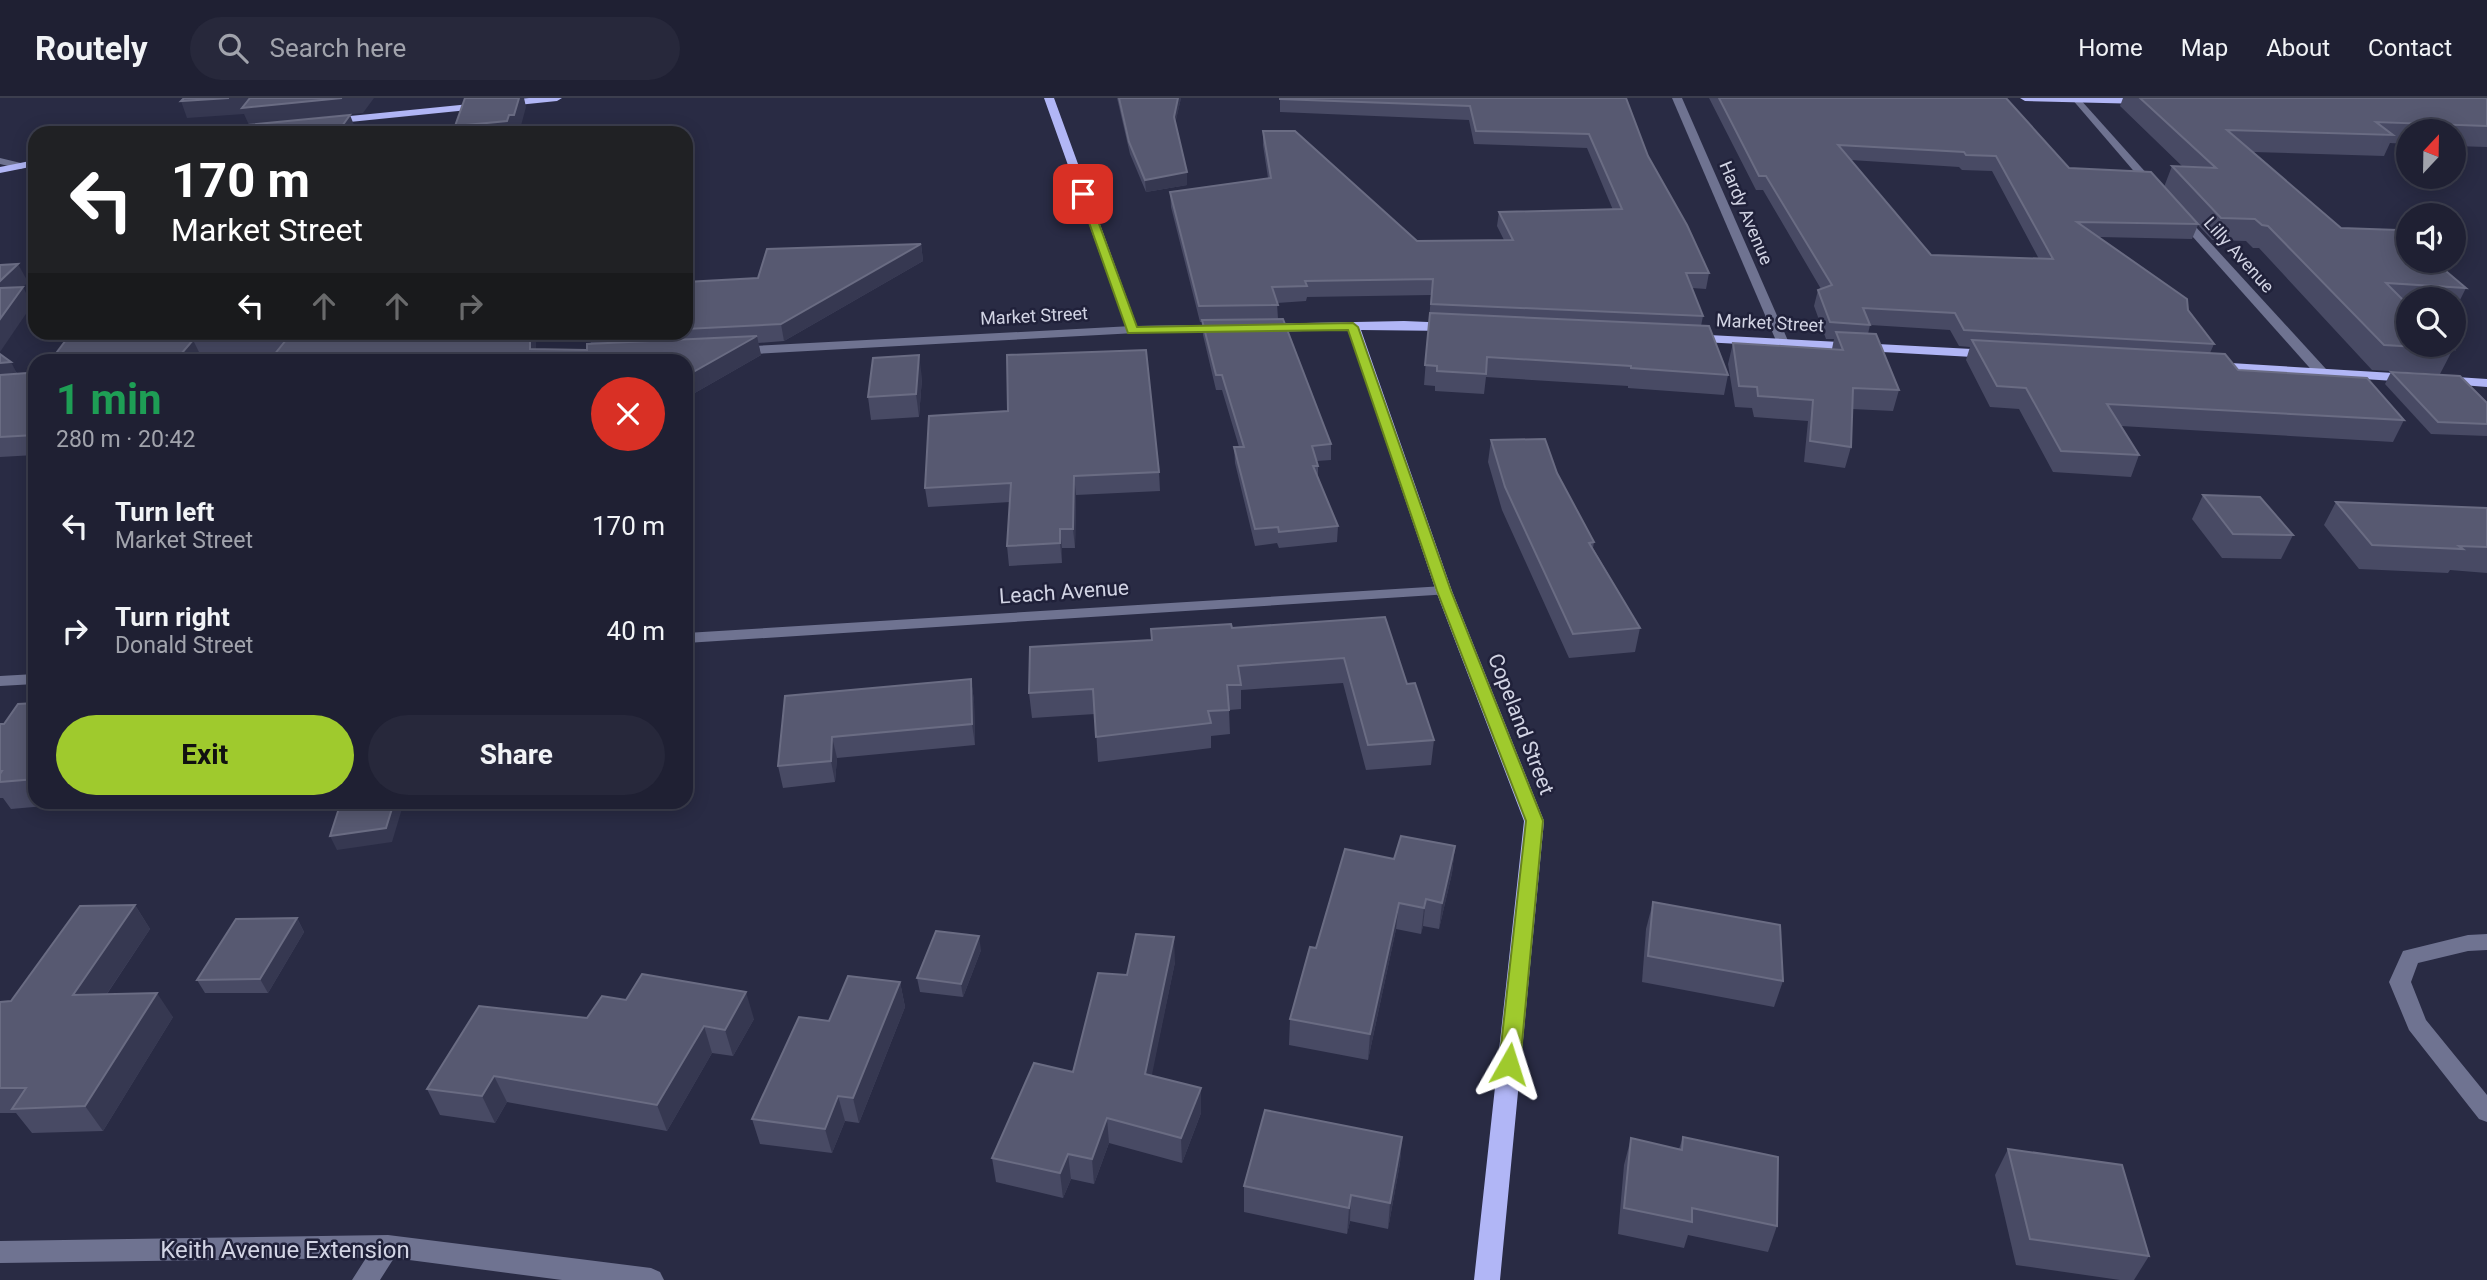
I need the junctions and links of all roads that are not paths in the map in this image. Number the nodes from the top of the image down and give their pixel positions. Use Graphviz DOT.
graph roads {
  1 [pos="557,98"];
  2 [pos="1049,98"];
  3 [pos="1676,98"];
  4 [pos="2025,98"];
  5 [pos="2074,99"];
  6 [pos="2157,101"];
  7 [pos="322,122"];
  8 [pos="0,161"];
  9 [pos="28,164"];
  10 [pos="21,166"];
  11 [pos="0,170"];
  12 [pos="2166,201"];
  13 [pos="2175,211"];
  14 [pos="1353,327"];
  15 [pos="1472,328"];
  16 [pos="1132,330"];
  17 [pos="1675,338"];
  18 [pos="1783,343"];
  19 [pos="728,351"];
  20 [pos="2003,355"];
  21 [pos="2197,365"];
  22 [pos="2321,372"];
  23 [pos="2487,383"];
  24 [pos="1444,591"];
  25 [pos="693,638"];
  26 [pos="28,679"];
  27 [pos="0,681"];
  28 [pos="2487,942"];
  29 [pos="2487,1112"];
  30 [pos="388,1246"];
  31 [pos="0,1252"];
  32 [pos="365,1280"];
  33 [pos="651,1280"];
  34 [pos="1487,1280"];
  1 -- 7 [label="main road"];
  2 -- 16 [label="main road"];
  3 -- 18 [label="street, Hardy Avenue"];
  4 -- 5 [label="main road"];
  5 -- 6 [label="main road"];
  5 -- 12 [label="street"];
  8 -- 10 [label="street"];
  9 -- 10 [label="main road"];
  10 -- 11 [label="main road"];
  13 -- 22 [label="street, Lilly Avenue"];
  14 -- 15 [label="main road, Market Street"];
  14 -- 16 [label="main road, Market Street"];
  14 -- 24 [label="main road, Copeland Street"];
  16 -- 19 [label="street, Market Street"];
  17 -- 18 [label="main road, Market Street"];
  18 -- 20 [label="main road, Market Street"];
  21 -- 22 [label="main road"];
  22 -- 23 [label="main road"];
  24 -- 25 [label="street, Leach Avenue"];
  24 -- 34 [label="main road, Copeland Street"];
  26 -- 27 [label="street"];
  28 -- 29 [label="street"];
  30 -- 31 [label="street, Keith Avenue Extension"];
  30 -- 32 [label="street"];
  30 -- 33 [label="street, Keith Avenue Extension"];
}
